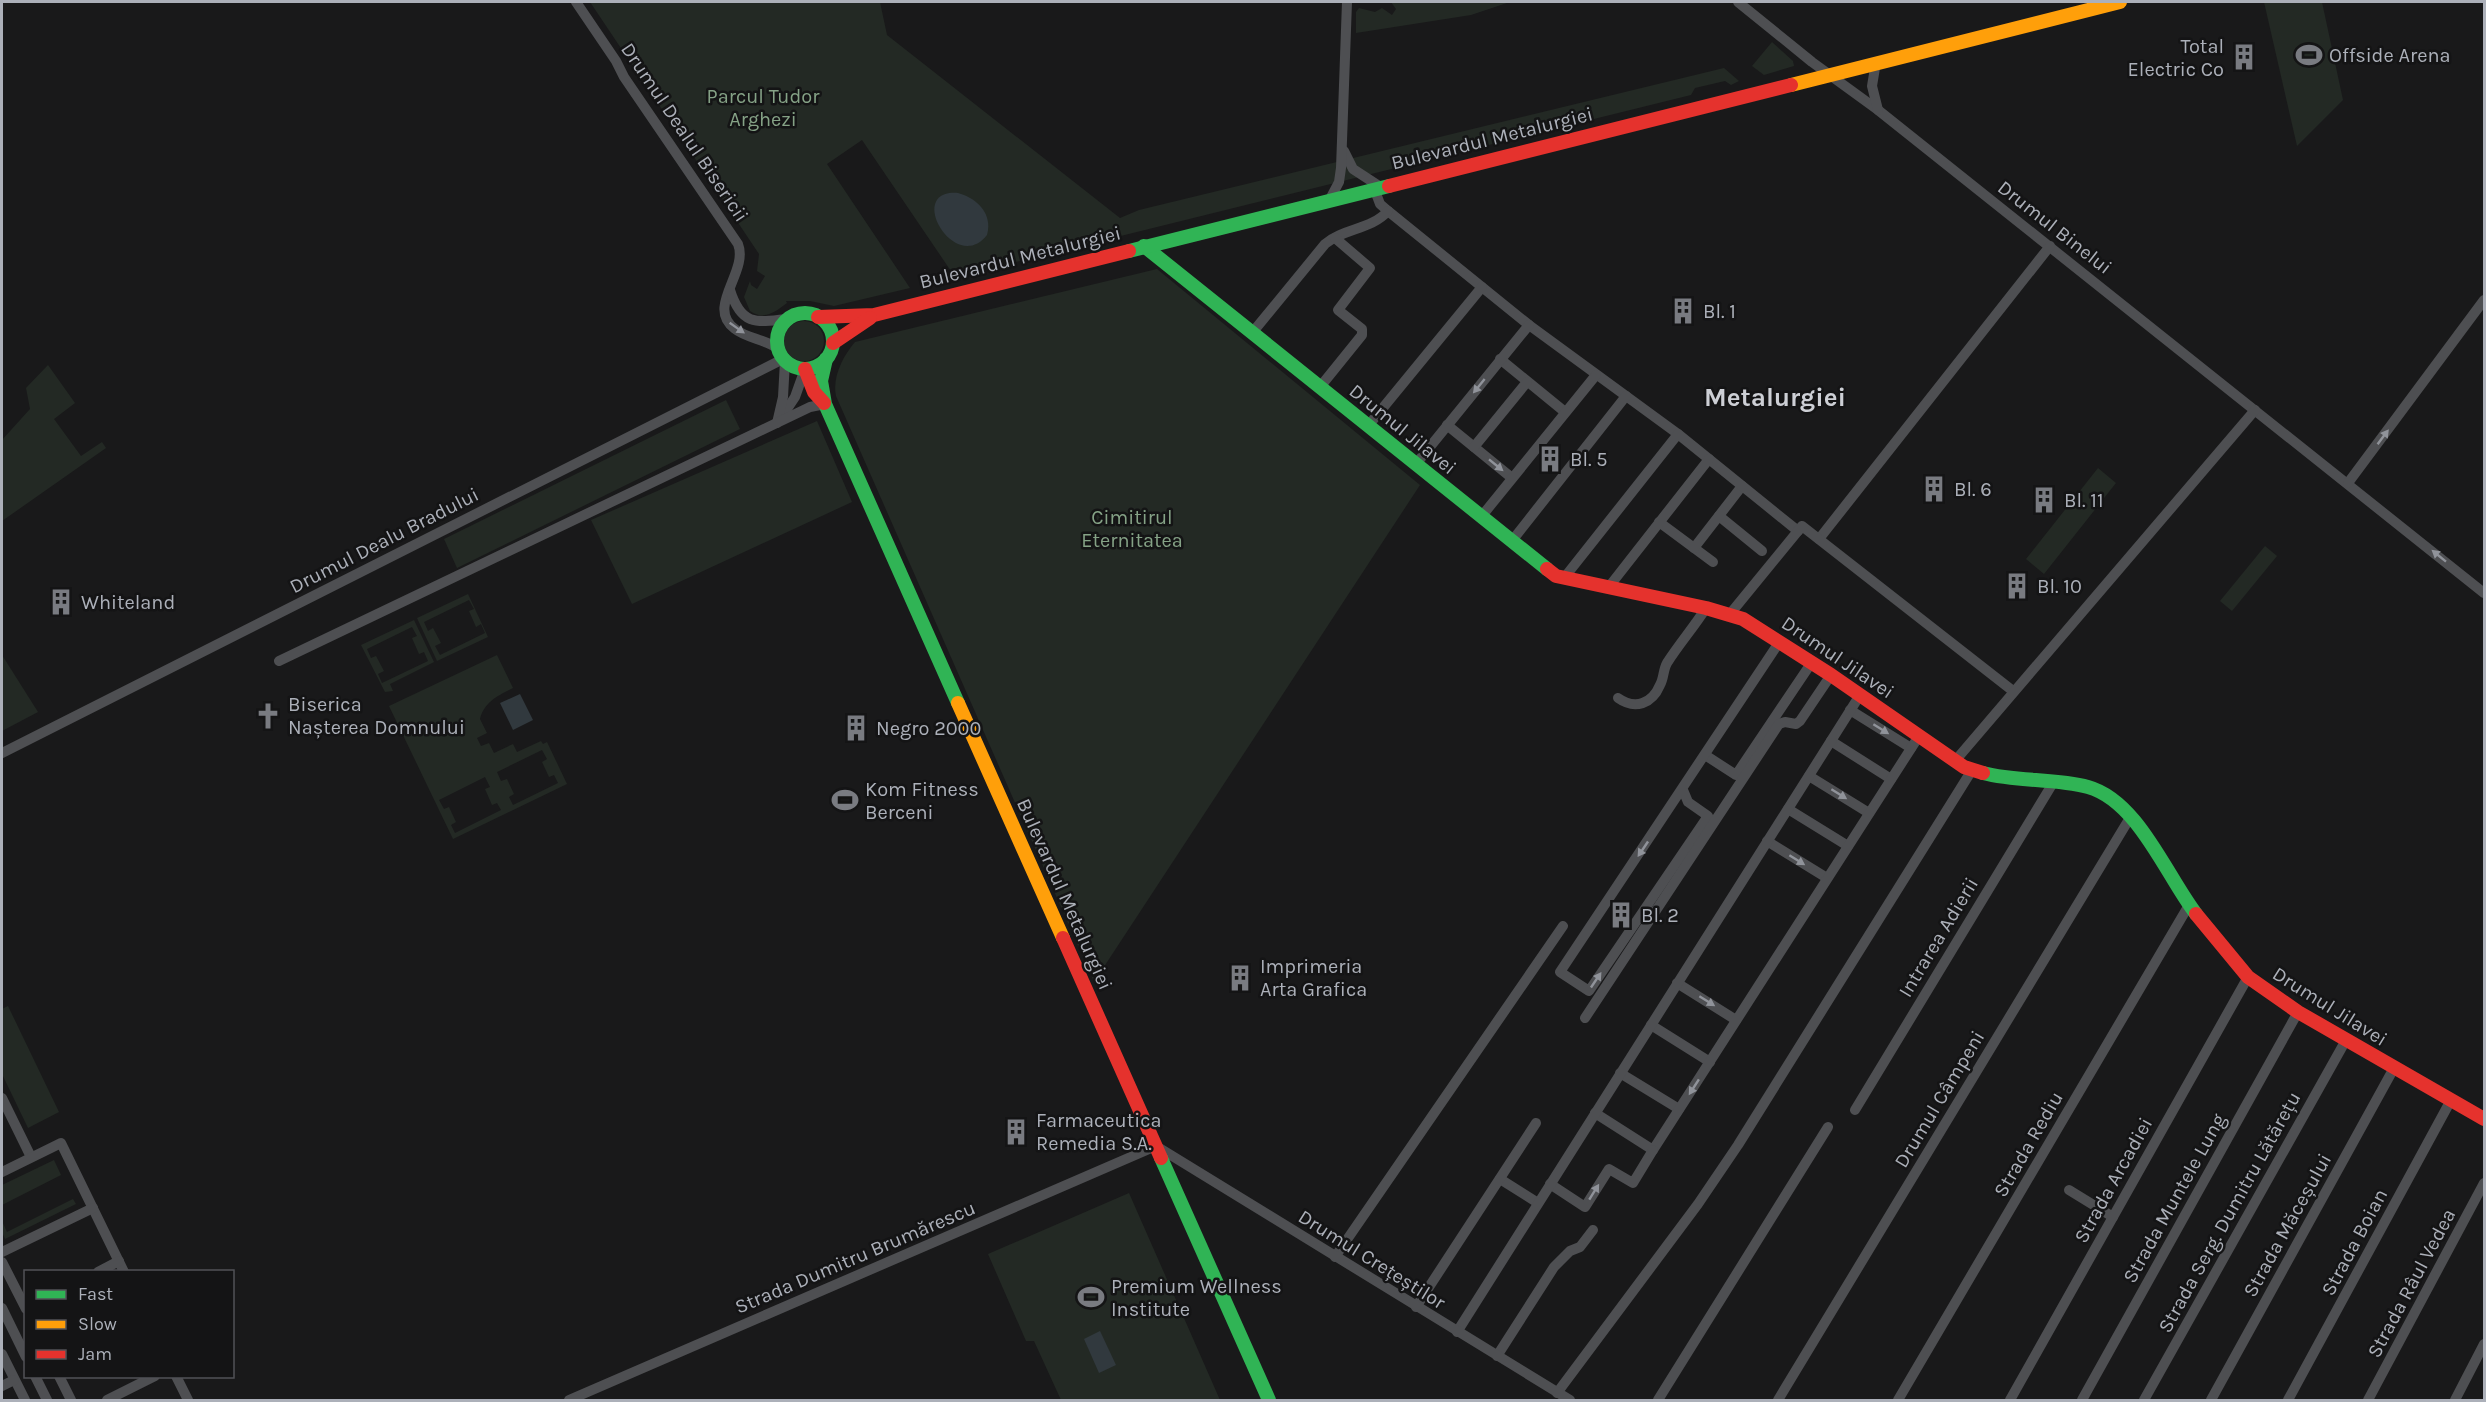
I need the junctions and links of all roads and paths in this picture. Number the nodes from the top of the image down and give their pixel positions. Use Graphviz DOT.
graph roads {
  1 [pos="576,2"];
  2 [pos="1347,2"];
  3 [pos="1738,2"];
  4 [pos="2120,2"];
  5 [pos="1876,62"];
  6 [pos="1829,74"];
  7 [pos="1878,110"];
  8 [pos="1343,148"];
  9 [pos="1376,187"];
  10 [pos="1330,199"];
  11 [pos="1388,211"];
  12 [pos="1335,238"];
  13 [pos="1144,246"];
  14 [pos="2050,246"];
  15 [pos="1482,287"];
  16 [pos="730,290"];
  17 [pos="2484,300"];
  18 [pos="874,315"];
  19 [pos="818,317"];
  20 [pos="788,319"];
  21 [pos="1529,325"];
  22 [pos="1252,333"];
  23 [pos="833,343"];
  24 [pos="782,356"];
  25 [pos="826,359"];
  26 [pos="1500,359"];
  27 [pos="805,369"];
  28 [pos="1596,375"];
  29 [pos="1527,382"];
  30 [pos="1320,387"];
  31 [pos="1626,396"];
  32 [pos="825,404"];
  33 [pos="2255,410"];
  34 [pos="1565,412"];
  35 [pos="777,423"];
  36 [pos="1447,425"];
  37 [pos="1368,426"];
  38 [pos="1678,434"];
  39 [pos="1474,447"];
  40 [pos="1708,459"];
  41 [pos="1416,464"];
  42 [pos="1512,478"];
  43 [pos="2348,483"];
  44 [pos="1742,486"];
  45 [pos="1719,516"];
  46 [pos="1481,517"];
  47 [pos="1659,522"];
  48 [pos="1798,531"];
  49 [pos="1819,539"];
  50 [pos="1511,542"];
  51 [pos="1694,548"];
  52 [pos="1762,551"];
  53 [pos="1713,562"];
  54 [pos="1564,578"];
  55 [pos="1608,588"];
  56 [pos="2484,593"];
  57 [pos="1706,609"];
  58 [pos="1730,614"];
  59 [pos="1780,641"];
  60 [pos="279,661"];
  61 [pos="1812,662"];
  62 [pos="1831,675"];
  63 [pos="2013,691"];
  64 [pos="1860,695"];
  65 [pos="1618,698"];
  66 [pos="1850,710"];
  67 [pos="1831,741"];
  68 [pos="1915,742"];
  69 [pos="2,753"];
  70 [pos="1705,755"];
  71 [pos="1955,761"];
  72 [pos="1972,770"];
  73 [pos="1809,776"];
  74 [pos="1891,779"];
  75 [pos="2052,783"];
  76 [pos="1683,790"];
  77 [pos="1788,808"];
  78 [pos="1869,813"];
  79 [pos="2131,816"];
  80 [pos="1767,841"];
  81 [pos="1848,846"];
  82 [pos="1827,878"];
  83 [pos="2189,905"];
  84 [pos="1563,926"];
  85 [pos="2248,976"];
  86 [pos="1677,983"];
  87 [pos="2298,1012"];
  88 [pos="1585,1018"];
  89 [pos="1736,1020"];
  90 [pos="1650,1025"];
  91 [pos="2346,1040"];
  92 [pos="1710,1062"];
  93 [pos="2394,1068"];
  94 [pos="1620,1073"];
  95 [pos="2,1098"];
  96 [pos="2451,1100"];
  97 [pos="1679,1109"];
  98 [pos="1855,1110"];
  99 [pos="1595,1113"];
  100 [pos="2484,1119"];
  101 [pos="1536,1123"];
  102 [pos="1828,1127"];
  103 [pos="1156,1146"];
  104 [pos="1653,1150"];
  105 [pos="31,1157"];
  106 [pos="2,1172"];
  107 [pos="1500,1179"];
  108 [pos="2484,1183"];
  109 [pos="1550,1184"];
  110 [pos="2069,1190"];
  111 [pos="1538,1203"];
  112 [pos="93,1208"];
  113 [pos="2113,1217"];
  114 [pos="1593,1230"];
  115 [pos="2,1252"];
  116 [pos="1335,1257"];
  117 [pos="2,1262"];
  118 [pos="121,1266"];
  119 [pos="106,1270"];
  120 [pos="24,1306"];
  121 [pos="1416,1307"];
  122 [pos="24,1308"];
  123 [pos="3,1315"];
  124 [pos="1457,1332"];
  125 [pos="2484,1344"];
  126 [pos="2,1353"];
  127 [pos="24,1353"];
  128 [pos="1497,1356"];
  129 [pos="36,1378"];
  130 [pos="60,1378"];
  131 [pos="153,1378"];
  132 [pos="176,1378"];
  133 [pos="14,1380"];
  134 [pos="2,1386"];
  135 [pos="1557,1393"];
  136 [pos="184,1399"];
  137 [pos="25,1401"];
  138 [pos="47,1401"];
  139 [pos="71,1401"];
  140 [pos="107,1401"];
  141 [pos="569,1401"];
  142 [pos="1269,1401"];
  143 [pos="1570,1401"];
  144 [pos="1658,1401"];
  145 [pos="1778,1401"];
  146 [pos="1898,1401"];
  147 [pos="2010,1401"];
  148 [pos="2082,1401"];
  149 [pos="2144,1401"];
  150 [pos="2211,1401"];
  151 [pos="2288,1401"];
  152 [pos="2368,1401"];
  153 [pos="2455,1401"];
  1 -- 16 [label="street, Drumul Dealul Bisericii"];
  2 -- 8 [label="street"];
  3 -- 6 [label="street, Drumul Binelui"];
  4 -- 5 [label="main road, Bulevardul Metalurgiei"];
  5 -- 6 [label="main road, Bulevardul Metalurgiei"];
  5 -- 7 [label="street"];
  6 -- 7 [label="street, Drumul Binelui"];
  6 -- 9 [label="main road, Bulevardul Metalurgiei"];
  7 -- 14 [label="street, Drumul Binelui"];
  8 -- 9 [label="street"];
  8 -- 10 [label="street"];
  9 -- 10 [label="main road, Bulevardul Metalurgiei"];
  9 -- 11 [label="street"];
  10 -- 13 [label="main road, Bulevardul Metalurgiei"];
  11 -- 12 [label="street"];
  11 -- 15 [label="street"];
  12 -- 22 [label="street"];
  12 -- 30 [label="street"];
  13 -- 18 [label="main road, Bulevardul Metalurgiei"];
  13 -- 22 [label="main road, Drumul Jilavei"];
  14 -- 33 [label="street, Drumul Binelui"];
  14 -- 49 [label="street"];
  15 -- 21 [label="street"];
  15 -- 37 [label="street"];
  16 -- 20 [label="street"];
  16 -- 24 [label="street, Drumul Dealul Bisericii, one-way"];
  43 -- 17 [label="street, one-way"];
  18 -- 19 [label="main road, Bulevardul Metalurgiei"];
  18 -- 23 [label="main road, Bulevardul Metalurgiei"];
  19 -- 20 [label="main road"];
  19 -- 23 [label="main road"];
  20 -- 24 [label="main road"];
  21 -- 26 [label="street"];
  21 -- 28 [label="street"];
  22 -- 30 [label="main road, Drumul Jilavei"];
  23 -- 25 [label="main road"];
  24 -- 27 [label="main road"];
  24 -- 35 [label="street"];
  24 -- 69 [label="street, Drumul Dealu Bradului"];
  25 -- 27 [label="main road"];
  25 -- 32 [label="main road, Bulevardul Metalurgiei"];
  26 -- 29 [label="street"];
  26 -- 36 [label="street, one-way"];
  27 -- 32 [label="main road, Bulevardul Metalurgiei"];
  27 -- 35 [label="street"];
  28 -- 31 [label="street"];
  28 -- 34 [label="street"];
  29 -- 34 [label="street"];
  29 -- 39 [label="street"];
  30 -- 37 [label="main road, Drumul Jilavei"];
  31 -- 38 [label="street"];
  31 -- 50 [label="street"];
  32 -- 35 [label="street"];
  32 -- 103 [label="main road, Bulevardul Metalurgiei"];
  33 -- 43 [label="street, Drumul Binelui"];
  33 -- 63 [label="street"];
  34 -- 42 [label="street"];
  35 -- 60 [label="street"];
  36 -- 39 [label="street"];
  36 -- 41 [label="street"];
  37 -- 41 [label="main road, Drumul Jilavei"];
  38 -- 40 [label="street"];
  38 -- 54 [label="street"];
  39 -- 42 [label="street, one-way"];
  40 -- 44 [label="street"];
  40 -- 47 [label="street"];
  41 -- 46 [label="main road, Drumul Jilavei"];
  42 -- 46 [label="street"];
  56 -- 43 [label="street, Drumul Binelui, one-way"];
  44 -- 45 [label="street"];
  44 -- 48 [label="street"];
  45 -- 51 [label="street"];
  45 -- 52 [label="street"];
  46 -- 50 [label="main road, Drumul Jilavei"];
  47 -- 51 [label="street"];
  47 -- 55 [label="street"];
  48 -- 49 [label="street"];
  48 -- 58 [label="street"];
  49 -- 63 [label="street"];
  50 -- 54 [label="main road, Drumul Jilavei"];
  51 -- 53 [label="street"];
  54 -- 55 [label="main road, Drumul Jilavei"];
  55 -- 57 [label="main road, Drumul Jilavei"];
  57 -- 58 [label="main road, Drumul Jilavei"];
  57 -- 65 [label="street"];
  58 -- 59 [label="main road, Drumul Jilavei"];
  59 -- 61 [label="main road, Drumul Jilavei"];
  59 -- 70 [label="street"];
  61 -- 62 [label="main road, Drumul Jilavei"];
  61 -- 70 [label="street"];
  62 -- 64 [label="main road, Drumul Jilavei"];
  62 -- 88 [label="street"];
  63 -- 71 [label="street"];
  64 -- 66 [label="street"];
  64 -- 68 [label="main road, Drumul Jilavei"];
  66 -- 67 [label="street"];
  66 -- 68 [label="street, one-way"];
  67 -- 73 [label="street"];
  67 -- 74 [label="street"];
  68 -- 71 [label="main road, Drumul Jilavei"];
  68 -- 74 [label="street"];
  70 -- 76 [label="street"];
  71 -- 72 [label="main road, Drumul Jilavei"];
  72 -- 75 [label="main road, Drumul Jilavei"];
  72 -- 135 [label="street"];
  73 -- 77 [label="street"];
  73 -- 78 [label="street, one-way"];
  74 -- 78 [label="street"];
  75 -- 79 [label="main road, Drumul Jilavei"];
  75 -- 98 [label="street, Intrarea Adierii"];
  76 -- 76 [label="street, one-way"];
  77 -- 80 [label="street"];
  77 -- 81 [label="street"];
  78 -- 81 [label="street"];
  79 -- 83 [label="main road, Drumul Jilavei"];
  79 -- 145 [label="street, Drumul Câmpeni"];
  80 -- 82 [label="street, one-way"];
  80 -- 86 [label="street"];
  81 -- 82 [label="street"];
  82 -- 89 [label="street"];
  83 -- 85 [label="main road, Drumul Jilavei"];
  83 -- 146 [label="street, Strada Rediu"];
  84 -- 116 [label="street"];
  85 -- 87 [label="main road, Drumul Jilavei"];
  85 -- 113 [label="street, Strada Arcadiei"];
  86 -- 89 [label="street, one-way"];
  86 -- 90 [label="street"];
  87 -- 91 [label="main road, Drumul Jilavei"];
  87 -- 148 [label="street, Strada Muntele Lung"];
  89 -- 92 [label="street"];
  90 -- 92 [label="street"];
  90 -- 94 [label="street"];
  91 -- 93 [label="main road, Drumul Jilavei"];
  91 -- 149 [label="street, Strada Serg. Dumitru Lătărețu"];
  92 -- 97 [label="street, one-way"];
  93 -- 96 [label="main road, Drumul Jilavei"];
  93 -- 150 [label="street, Strada Măceșului"];
  94 -- 97 [label="street"];
  94 -- 99 [label="street"];
  95 -- 105 [label="street"];
  96 -- 100 [label="main road, Drumul Jilavei"];
  96 -- 151 [label="street, Strada Boian"];
  97 -- 104 [label="street"];
  99 -- 104 [label="street"];
  99 -- 109 [label="street"];
  101 -- 107 [label="street"];
  102 -- 144 [label="street"];
  103 -- 116 [label="street, Drumul Crețeștilor"];
  103 -- 141 [label="street, Strada Dumitru Brumărescu"];
  103 -- 142 [label="main road, Bulevardul Metalurgiei"];
  109 -- 104 [label="street, one-way"];
  105 -- 106 [label="street"];
  105 -- 112 [label="street"];
  107 -- 111 [label="street"];
  107 -- 121 [label="street"];
  108 -- 152 [label="street, Strada Râul Vedea"];
  109 -- 111 [label="street"];
  110 -- 113 [label="street"];
  111 -- 124 [label="street"];
  112 -- 115 [label="street"];
  112 -- 118 [label="street"];
  113 -- 147 [label="street, Strada Arcadiei"];
  114 -- 128 [label="street"];
  116 -- 121 [label="street, Drumul Crețeștilor"];
  117 -- 120 [label="street"];
  118 -- 119 [label="street"];
  121 -- 124 [label="street, Drumul Crețeștilor"];
  122 -- 123 [label="street"];
  123 -- 127 [label="street"];
  124 -- 128 [label="street, Drumul Crețeștilor"];
  125 -- 153 [label="street"];
  126 -- 133 [label="street"];
  128 -- 135 [label="street, Drumul Crețeștilor"];
  129 -- 138 [label="street"];
  130 -- 139 [label="street"];
  131 -- 140 [label="street"];
  132 -- 136 [label="street"];
  133 -- 134 [label="street"];
  133 -- 137 [label="street"];
  135 -- 143 [label="street, Drumul Crețeștilor"];
}
